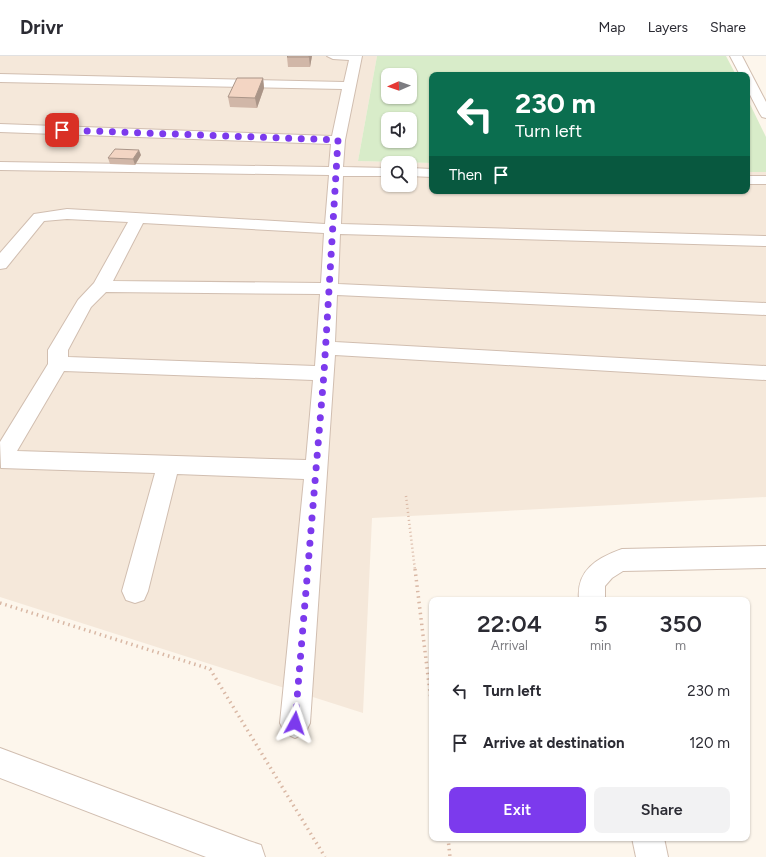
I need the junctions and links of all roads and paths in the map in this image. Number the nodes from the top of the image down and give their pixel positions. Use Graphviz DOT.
graph roads {
  1 [pos="333,56"];
  2 [pos="356,56"];
  3 [pos="736,56"];
  4 [pos="744,72"];
  5 [pos="0,78"];
  6 [pos="750,84"];
  7 [pos="349,86"];
  8 [pos="766,114"];
  9 [pos="0,128"];
  10 [pos="338,140"];
  11 [pos="0,166"];
  12 [pos="336,170"];
  13 [pos="381,172"];
  14 [pos="417,172"];
  15 [pos="429,173"];
  16 [pos="750,180"];
  17 [pos="766,180"];
  18 [pos="138,218"];
  19 [pos="333,229"];
  20 [pos="766,241"];
  21 [pos="0,264"];
  22 [pos="100,286"];
  23 [pos="329,288"];
  24 [pos="766,309"];
  25 [pos="325,348"];
  26 [pos="58,364"];
  27 [pos="324,373"];
  28 [pos="766,373"];
  29 [pos="1,460"];
  30 [pos="168,465"];
  31 [pos="316,470"];
  32 [pos="406,496"];
  33 [pos="766,557"];
  34 [pos="135,591"];
  35 [pos="591,597"];
  36 [pos="0,603"];
  37 [pos="429,684"];
  38 [pos="295,723"];
  39 [pos="0,764"];
  40 [pos="448,841"];
  41 [pos="649,841"];
  42 [pos="249,857"];
  43 [pos="325,857"];
  44 [pos="450,857"];
  45 [pos="652,857"];
  1 -- 2 [label="street"];
  2 -- 7 [label="street"];
  3 -- 4 [label="street"];
  5 -- 7 [label="street"];
  6 -- 8 [label="street"];
  7 -- 10 [label="street"];
  9 -- 10 [label="street"];
  10 -- 12 [label="street"];
  11 -- 12 [label="street"];
  12 -- 13 [label="street"];
  12 -- 19 [label="street"];
  14 -- 15 [label="street"];
  16 -- 17 [label="street"];
  18 -- 19 [label="street"];
  18 -- 21 [label="street"];
  18 -- 22 [label="street"];
  19 -- 20 [label="street"];
  19 -- 23 [label="street"];
  22 -- 23 [label="street"];
  22 -- 26 [label="street"];
  23 -- 24 [label="street"];
  23 -- 25 [label="street"];
  25 -- 27 [label="street"];
  25 -- 28 [label="street"];
  26 -- 27 [label="street"];
  26 -- 29 [label="street"];
  27 -- 31 [label="street"];
  29 -- 30 [label="street"];
  30 -- 31 [label="street"];
  30 -- 34 [label="street"];
  31 -- 38 [label="street"];
  32 -- 37 [label="path"];
  33 -- 35 [label="street"];
  36 -- 43 [label="path"];
  39 -- 42 [label="street"];
  40 -- 44 [label="path"];
  41 -- 45 [label="street"];
}
